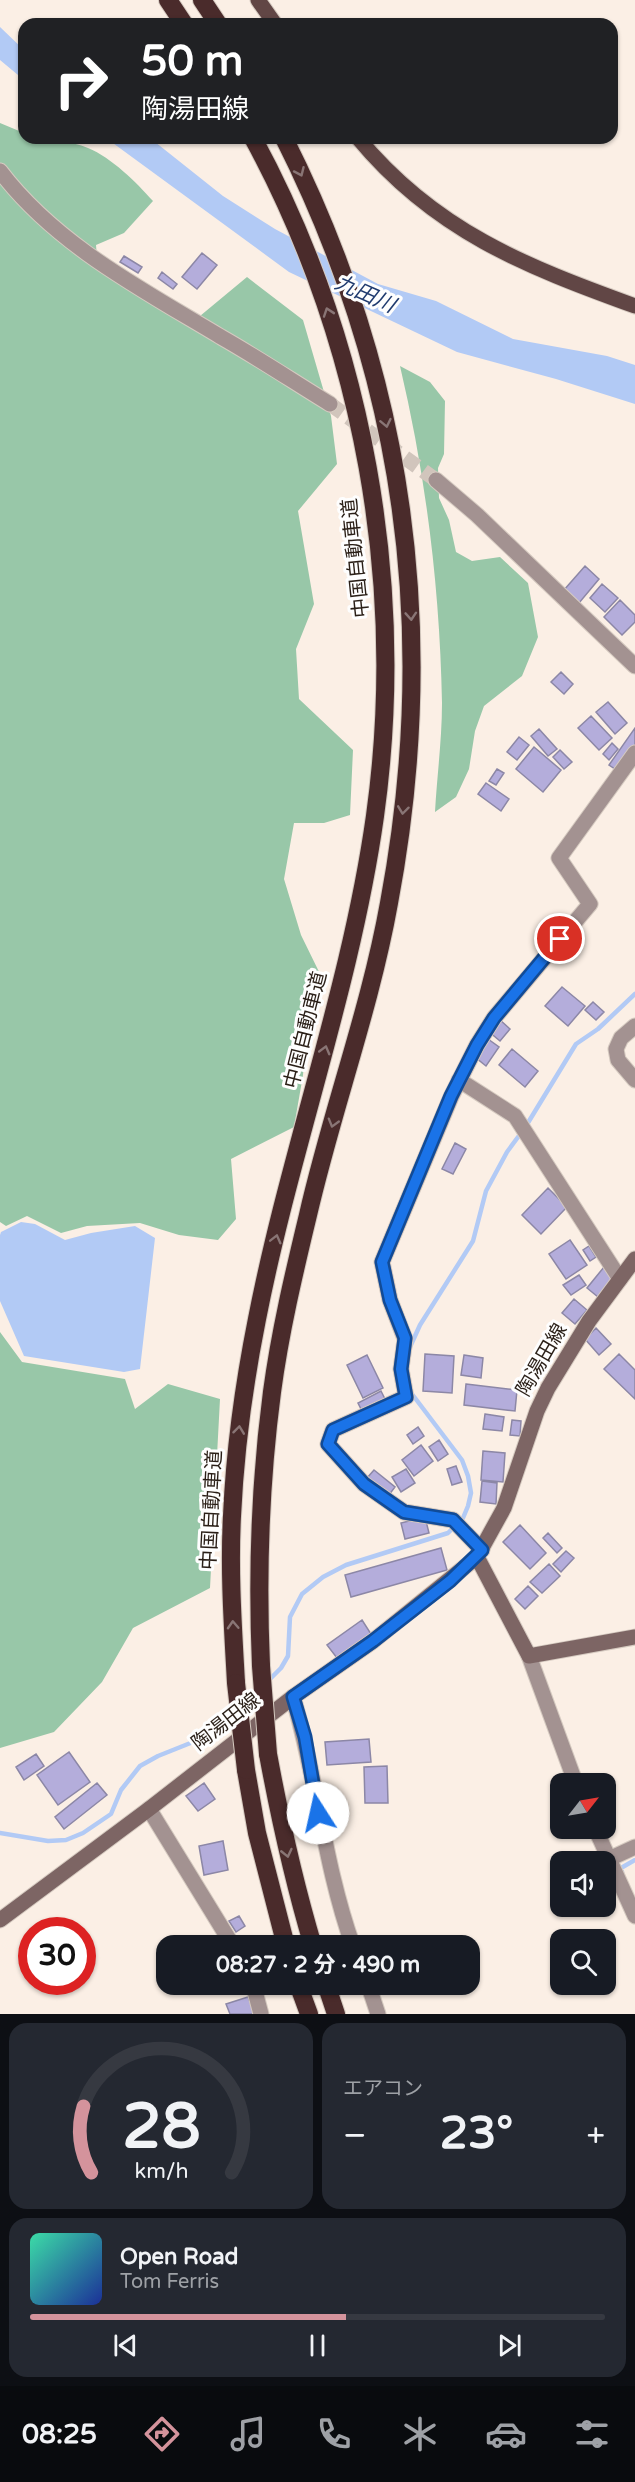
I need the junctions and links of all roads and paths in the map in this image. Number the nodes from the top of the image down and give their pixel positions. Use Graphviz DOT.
graph roads {
  1 [pos="168,0"];
  2 [pos="202,0"];
  3 [pos="258,0"];
  4 [pos="180,18"];
  5 [pos="214,18"];
  6 [pos="271,18"];
  7 [pos="256,144"];
  8 [pos="287,144"];
  9 [pos="363,144"];
  10 [pos="0,171"];
  11 [pos="635,306"];
  12 [pos="330,404"];
  13 [pos="436,480"];
  14 [pos="635,666"];
  15 [pos="635,753"];
  16 [pos="635,1026"];
  17 [pos="459,1080"];
  18 [pos="635,1080"];
  19 [pos="635,1259"];
  20 [pos="620,1279"];
  21 [pos="480,1554"];
  22 [pos="635,1637"];
  23 [pos="529,1656"];
  24 [pos="293,1697"];
  25 [pos="572,1773"];
  26 [pos="149,1809"];
  27 [pos="635,1846"];
  28 [pos="616,1856"];
  29 [pos="616,1874"];
  30 [pos="635,1916"];
  31 [pos="0,1920"];
  32 [pos="226,1935"];
  33 [pos="283,1935"];
  34 [pos="310,1935"];
  35 [pos="346,1935"];
  36 [pos="256,1995"];
  37 [pos="302,1995"];
  38 [pos="330,1995"];
  39 [pos="372,1995"];
  40 [pos="261,2014"];
  41 [pos="309,2014"];
  42 [pos="336,2014"];
  43 [pos="378,2014"];
  1 -- 4 [label="highway"];
  2 -- 5 [label="highway"];
  3 -- 6 [label="main road"];
  33 -- 7 [label="highway, 中国自動車道, one-way, bridge"];
  8 -- 34 [label="highway, one-way, bridge"];
  9 -- 11 [label="main road"];
  10 -- 12 [label="street"];
  13 -- 14 [label="street"];
  15 -- 17 [label="street"];
  16 -- 18 [label="street"];
  17 -- 20 [label="street"];
  17 -- 21 [label="street"];
  19 -- 20 [label="main road, 陶湯田線"];
  20 -- 21 [label="main road, 陶湯田線"];
  21 -- 23 [label="main road"];
  21 -- 24 [label="main road, 陶湯田線"];
  22 -- 23 [label="main road"];
  23 -- 25 [label="street"];
  24 -- 26 [label="main road, 陶湯田線"];
  24 -- 35 [label="street"];
  26 -- 31 [label="main road, 陶湯田線"];
  26 -- 32 [label="street"];
  27 -- 28 [label="street"];
  29 -- 30 [label="street"];
  36 -- 40 [label="street"];
  37 -- 41 [label="highway"];
  38 -- 42 [label="highway"];
  39 -- 43 [label="street"];
}
